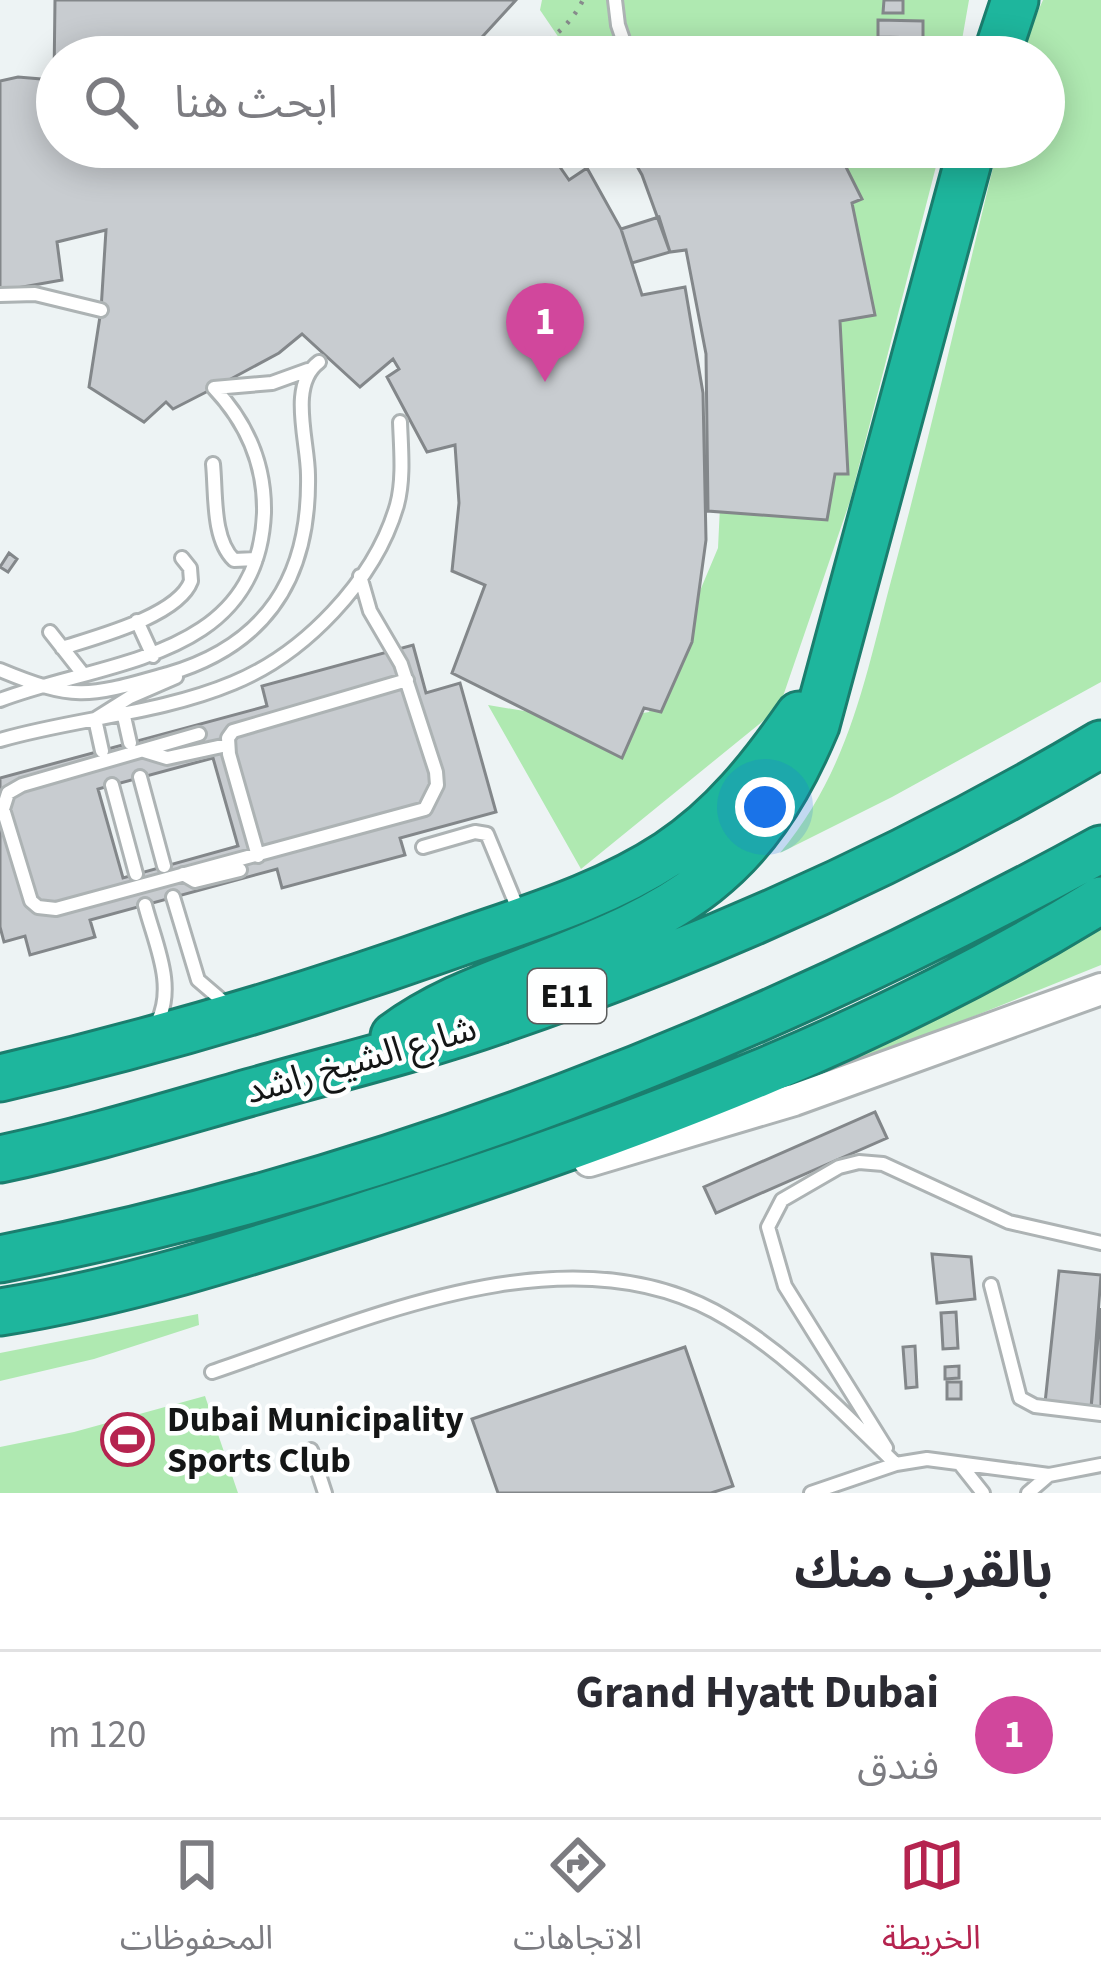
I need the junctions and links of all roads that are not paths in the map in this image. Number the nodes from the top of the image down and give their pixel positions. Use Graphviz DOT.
graph roads {
  1 [pos="615,0"];
  2 [pos="1016,0"];
  3 [pos="622,36"];
  4 [pos="1002,36"];
  5 [pos="966,168"];
  6 [pos="0,295"];
  7 [pos="101,310"];
  8 [pos="400,422"];
  9 [pos="213,464"];
  10 [pos="182,558"];
  11 [pos="256,559"];
  12 [pos="359,576"];
  13 [pos="137,621"];
  14 [pos="50,632"];
  15 [pos="62,648"];
  16 [pos="152,656"];
  17 [pos="0,670"];
  18 [pos="182,670"];
  19 [pos="83,674"];
  20 [pos="829,674"];
  21 [pos="407,680"];
  22 [pos="40,686"];
  23 [pos="0,700"];
  24 [pos="123,712"];
  25 [pos="94,719"];
  26 [pos="200,734"];
  27 [pos="0,740"];
  28 [pos="1101,744"];
  29 [pos="227,745"];
  30 [pos="136,747"];
  31 [pos="103,751"];
  32 [pos="140,777"];
  33 [pos="112,785"];
  34 [pos="423,847"];
  35 [pos="1101,849"];
  36 [pos="258,856"];
  37 [pos="164,866"];
  38 [pos="240,870"];
  39 [pos="136,874"];
  40 [pos="183,874"];
  41 [pos="173,898"];
  42 [pos="1101,900"];
  43 [pos="145,905"];
  44 [pos="522,920"];
  45 [pos="1101,989"];
  46 [pos="249,1014"];
  47 [pos="143,1043"];
  48 [pos="366,1060"];
  49 [pos="0,1078"];
  50 [pos="13,1154"];
  51 [pos="1101,1243"];
  52 [pos="0,1258"];
  53 [pos="219,1260"];
  54 [pos="991,1285"];
  55 [pos="0,1312"];
  56 [pos="212,1372"];
  57 [pos="1101,1414"];
  58 [pos="311,1450"];
  59 [pos="959,1463"];
  60 [pos="896,1464"];
  61 [pos="1101,1465"];
  62 [pos="1049,1475"];
  63 [pos="325,1493"];
  64 [pos="811,1493"];
  65 [pos="983,1493"];
  66 [pos="1028,1493"];
  1 -- 3 [label="lane"];
  2 -- 4 [label="highway"];
  5 -- 20 [label="highway"];
  6 -- 7 [label="lane"];
  8 -- 12 [label="lane"];
  9 -- 11 [label="lane"];
  10 -- 13 [label="lane"];
  11 -- 16 [label="lane"];
  11 -- 18 [label="lane"];
  12 -- 21 [label="lane"];
  12 -- 24 [label="lane"];
  13 -- 15 [label="lane"];
  13 -- 16 [label="lane"];
  14 -- 15 [label="lane"];
  15 -- 19 [label="lane"];
  16 -- 19 [label="lane"];
  17 -- 22 [label="lane"];
  18 -- 22 [label="lane"];
  18 -- 25 [label="lane"];
  19 -- 22 [label="lane"];
  20 -- 44 [label="highway"];
  20 -- 48 [label="highway"];
  21 -- 29 [label="lane"];
  21 -- 36 [label="lane"];
  22 -- 23 [label="lane"];
  24 -- 25 [label="lane"];
  24 -- 30 [label="lane"];
  25 -- 27 [label="lane"];
  25 -- 31 [label="lane"];
  26 -- 30 [label="lane"];
  28 -- 48 [label="highway, شارع الشيخ راشد / E11"];
  29 -- 30 [label="lane"];
  29 -- 36 [label="lane"];
  30 -- 40 [label="lane"];
  32 -- 37 [label="lane"];
  33 -- 39 [label="lane"];
  34 -- 44 [label="lane"];
  35 -- 52 [label="highway, E11"];
  36 -- 40 [label="lane"];
  38 -- 40 [label="lane"];
  41 -- 46 [label="lane"];
  42 -- 53 [label="highway"];
  43 -- 47 [label="lane"];
  44 -- 46 [label="highway"];
  45 -- 53 [label="street"];
  46 -- 47 [label="highway"];
  47 -- 49 [label="highway"];
  48 -- 50 [label="highway, شارع الشيخ راشد / E11"];
  51 -- 60 [label="lane"];
  53 -- 55 [label="highway"];
  54 -- 57 [label="lane"];
  56 -- 60 [label="lane"];
  58 -- 63 [label="lane"];
  59 -- 60 [label="lane"];
  59 -- 62 [label="lane"];
  59 -- 65 [label="lane"];
  60 -- 64 [label="lane"];
  61 -- 62 [label="lane"];
  62 -- 66 [label="lane"];
}
